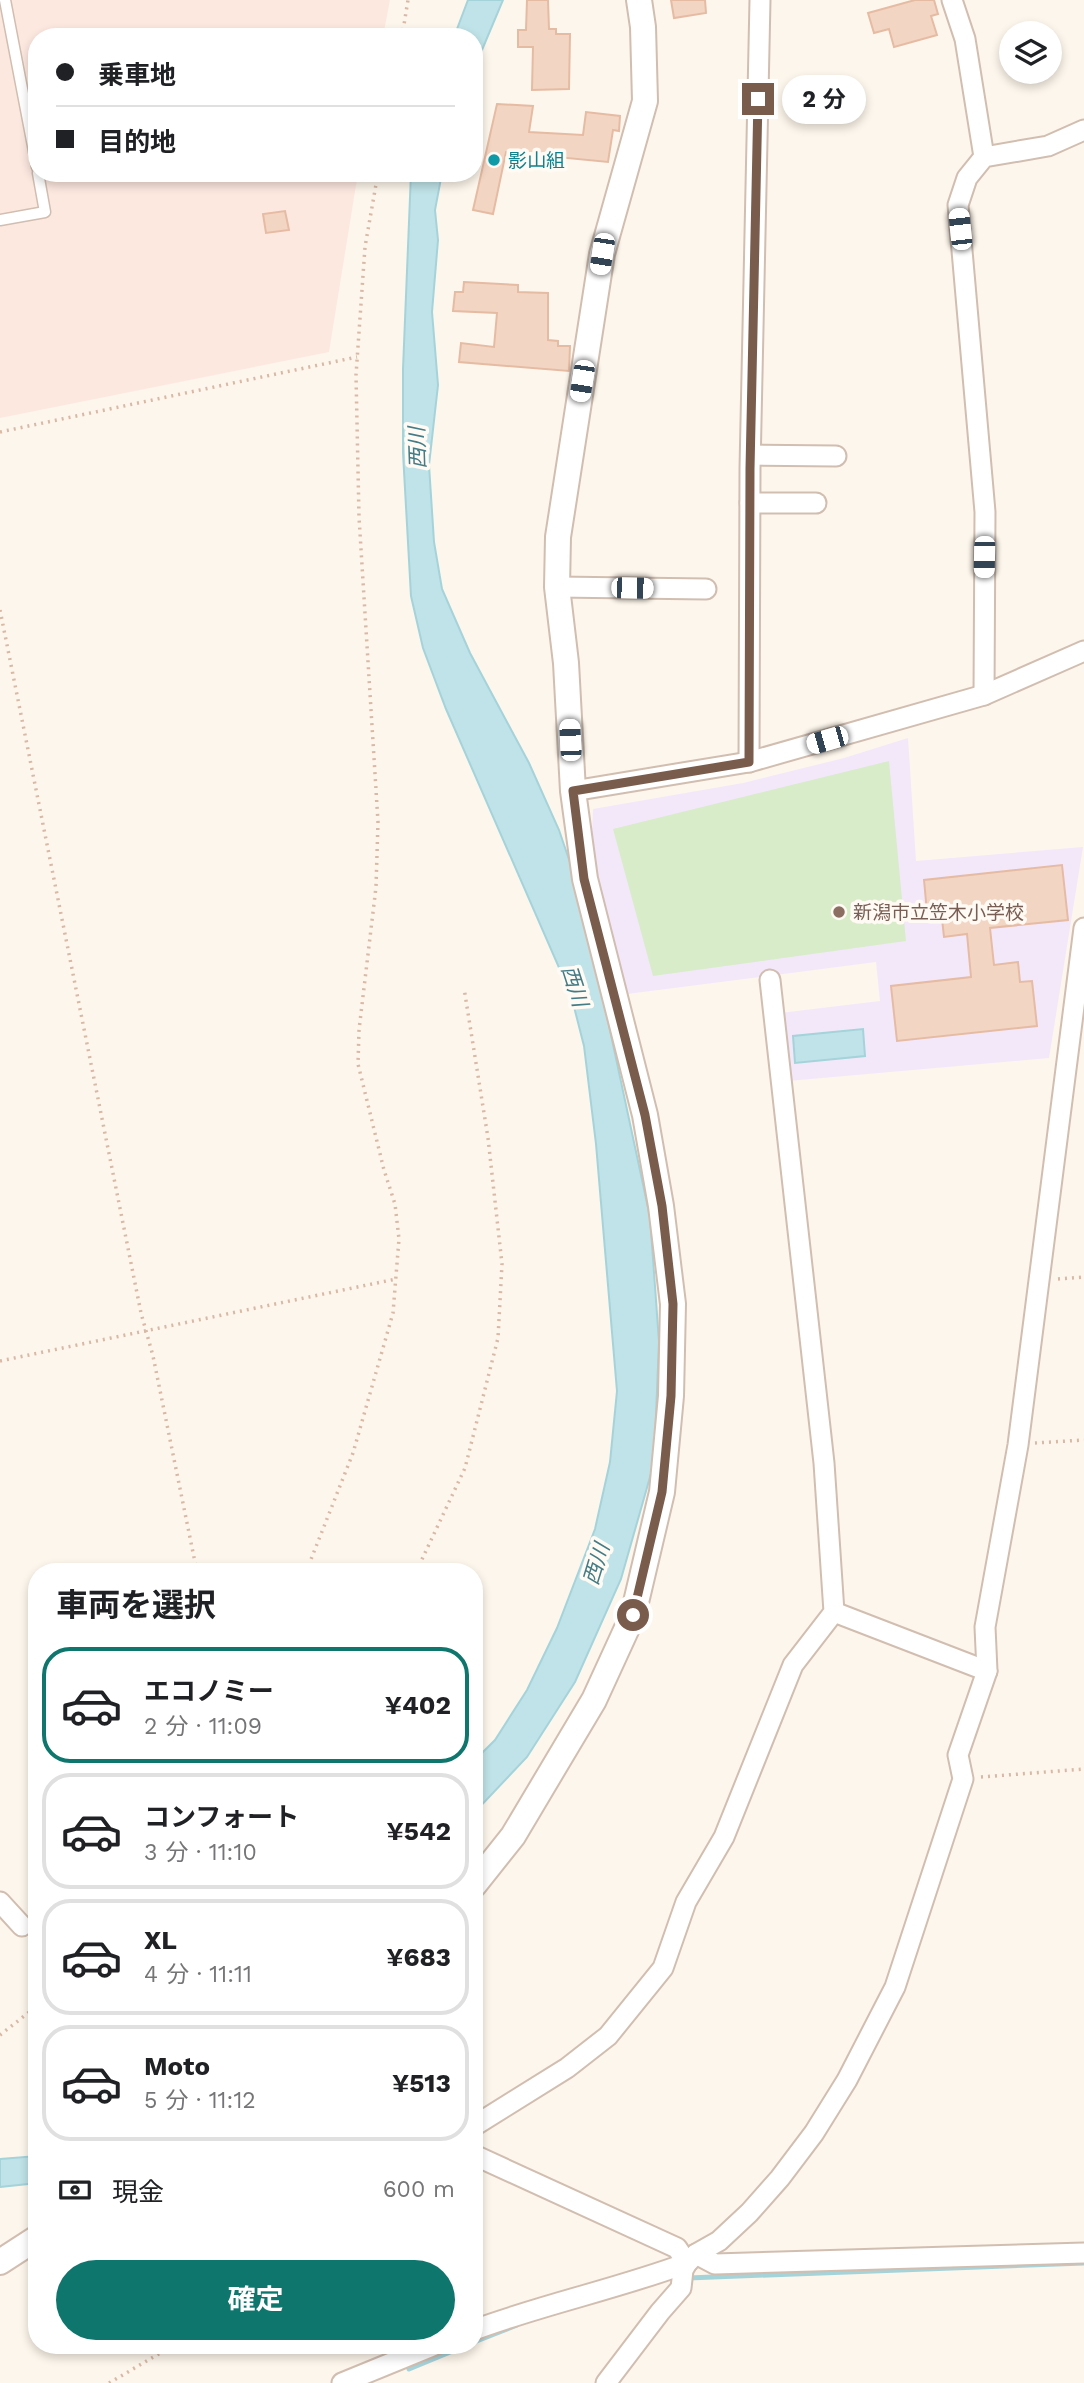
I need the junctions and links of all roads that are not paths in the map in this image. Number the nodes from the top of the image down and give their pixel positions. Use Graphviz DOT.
graph roads {
  1 [pos="5,0"];
  2 [pos="639,0"];
  3 [pos="761,0"];
  4 [pos="952,0"];
  5 [pos="28,120"];
  6 [pos="1084,130"];
  7 [pos="984,157"];
  8 [pos="40,182"];
  9 [pos="0,220"];
  10 [pos="751,455"];
  11 [pos="836,456"];
  12 [pos="750,503"];
  13 [pos="817,503"];
  14 [pos="557,587"];
  15 [pos="706,589"];
  16 [pos="1084,651"];
  17 [pos="984,695"];
  18 [pos="749,762"];
  19 [pos="573,791"];
  20 [pos="1084,928"];
  21 [pos="770,980"];
  22 [pos="834,1612"];
  23 [pos="987,1671"];
  24 [pos="483,1874"];
  25 [pos="0,1902"];
  26 [pos="22,1926"];
  27 [pos="483,2120"];
  28 [pos="483,2159"];
  29 [pos="28,2244"];
  30 [pos="1084,2253"];
  31 [pos="0,2262"];
  32 [pos="687,2268"];
  33 [pos="483,2327"];
  34 [pos="413,2354"];
  35 [pos="342,2383"];
  36 [pos="606,2383"];
  1 -- 5 [label="lane"];
  2 -- 14 [label="street"];
  3 -- 10 [label="street"];
  4 -- 7 [label="street"];
  6 -- 7 [label="street"];
  7 -- 17 [label="street"];
  8 -- 9 [label="lane"];
  10 -- 11 [label="street"];
  10 -- 12 [label="street"];
  12 -- 13 [label="street"];
  12 -- 18 [label="street"];
  14 -- 15 [label="street"];
  14 -- 19 [label="street"];
  16 -- 17 [label="street"];
  17 -- 18 [label="street"];
  18 -- 19 [label="street"];
  19 -- 24 [label="street"];
  20 -- 23 [label="street"];
  21 -- 22 [label="street"];
  22 -- 23 [label="street"];
  22 -- 27 [label="street"];
  23 -- 32 [label="street"];
  25 -- 26 [label="street"];
  28 -- 32 [label="street"];
  29 -- 31 [label="street"];
  30 -- 32 [label="street"];
  32 -- 33 [label="street"];
  32 -- 36 [label="street"];
  34 -- 35 [label="street"];
}
